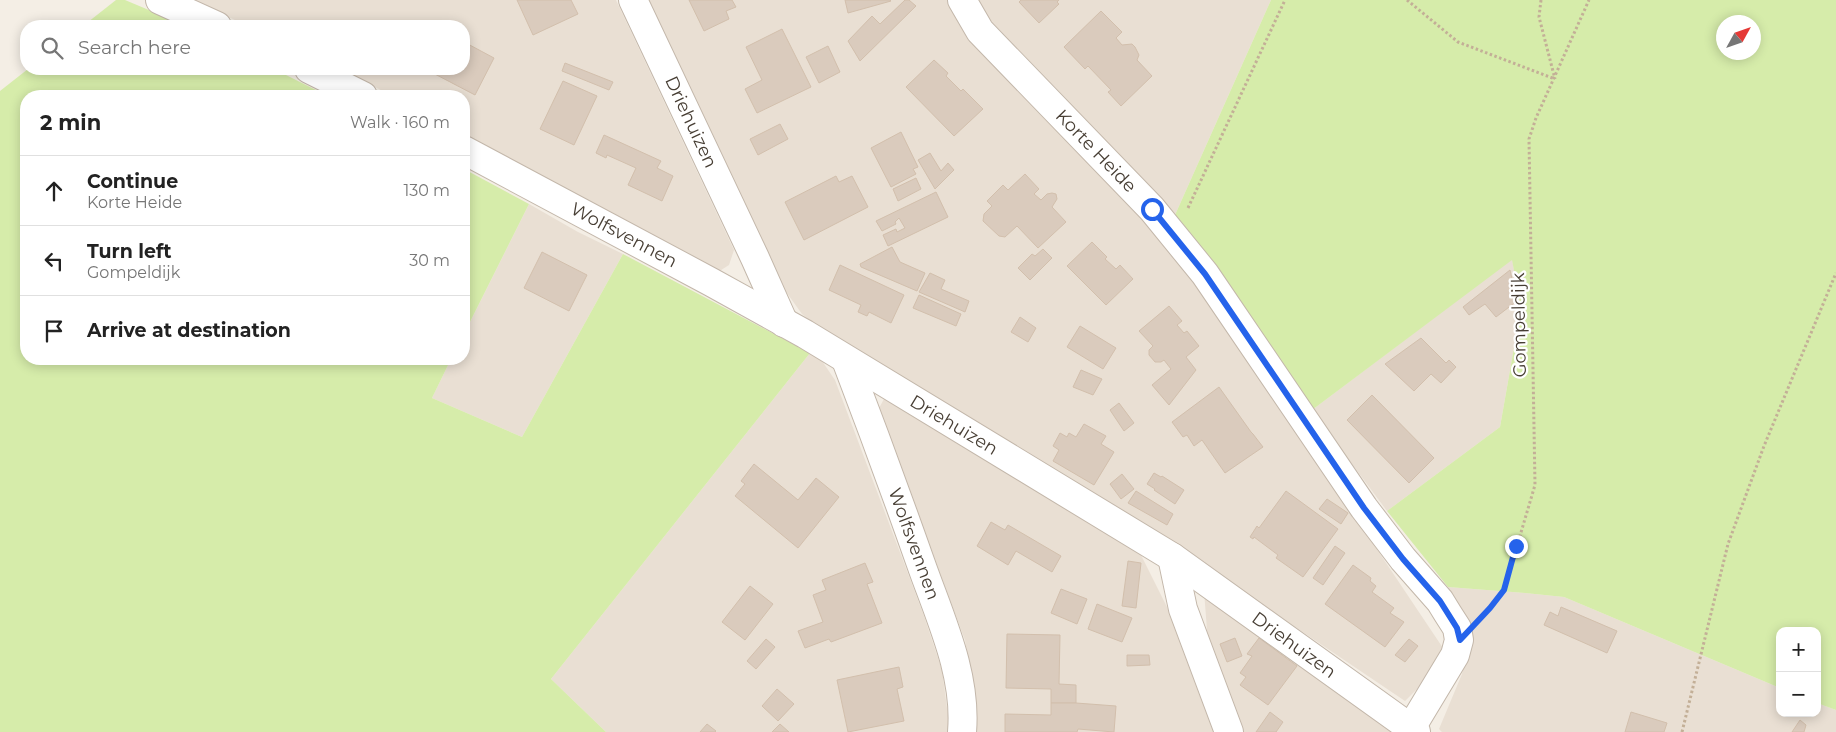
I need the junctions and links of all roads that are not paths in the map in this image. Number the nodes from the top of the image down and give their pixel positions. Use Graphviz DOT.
graph roads {
  1 [pos="160,0"];
  2 [pos="633,0"];
  3 [pos="962,0"];
  4 [pos="204,20"];
  5 [pos="320,75"];
  6 [pos="351,90"];
  7 [pos="470,153"];
  8 [pos="784,323"];
  9 [pos="846,360"];
  10 [pos="1172,557"];
  11 [pos="1414,730"];
  12 [pos="962,732"];
  13 [pos="1229,732"];
  1 -- 4 [label="street"];
  2 -- 8 [label="street, Driehuizen"];
  3 -- 11 [label="street, Korte Heide"];
  5 -- 6 [label="street"];
  7 -- 8 [label="street, Wolfsvennen"];
  8 -- 9 [label="street, Driehuizen"];
  9 -- 10 [label="street, Driehuizen"];
  9 -- 12 [label="street, Wolfsvennen"];
  10 -- 11 [label="street, Driehuizen"];
  10 -- 13 [label="street"];
}
